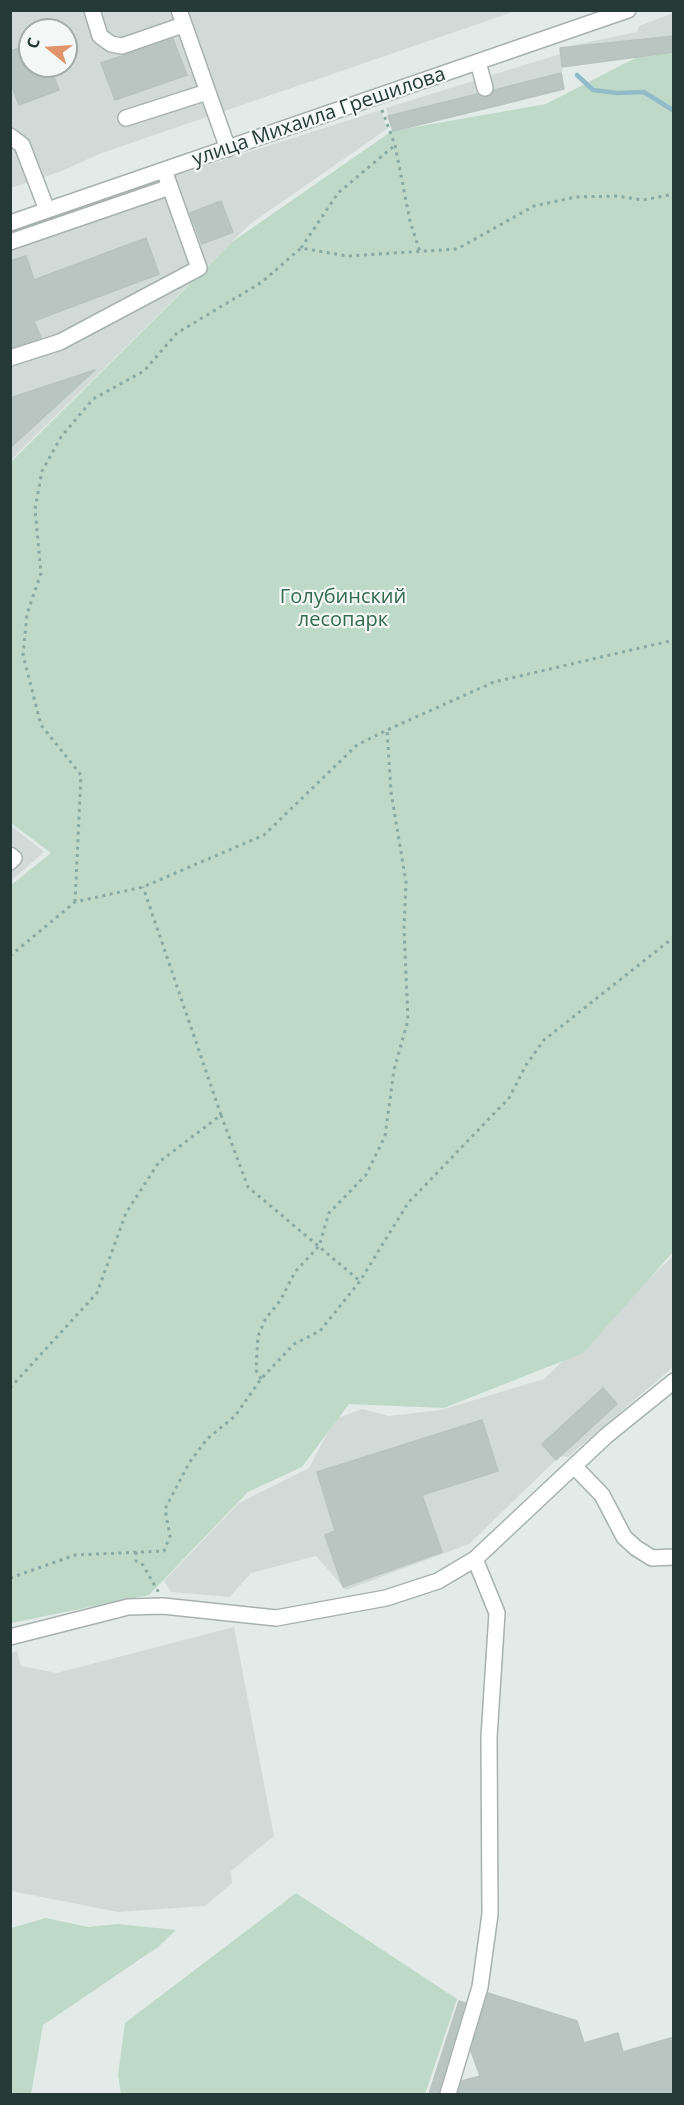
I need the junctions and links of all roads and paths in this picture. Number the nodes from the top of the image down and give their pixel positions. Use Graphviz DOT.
graph roads {
  1 [pos="92,10"];
  2 [pos="628,10"];
  3 [pos="589,16"];
  4 [pos="181,18"];
  5 [pos="478,62"];
  6 [pos="485,88"];
  7 [pos="207,92"];
  8 [pos="380,96"];
  9 [pos="126,118"];
  10 [pos="10,136"];
  11 [pos="395,145"];
  12 [pos="228,148"];
  13 [pos="164,170"];
  14 [pos="170,187"];
  15 [pos="674,194"];
  16 [pos="47,210"];
  17 [pos="10,223"];
  18 [pos="10,242"];
  19 [pos="301,248"];
  20 [pos="420,252"];
  21 [pos="10,358"];
  22 [pos="674,640"];
  23 [pos="387,730"];
  24 [pos="10,855"];
  25 [pos="10,862"];
  26 [pos="143,887"];
  27 [pos="75,902"];
  28 [pos="674,937"];
  29 [pos="10,956"];
  30 [pos="221,1115"];
  31 [pos="319,1246"];
  32 [pos="360,1281"];
  33 [pos="261,1379"];
  34 [pos="674,1382"];
  35 [pos="10,1388"];
  36 [pos="574,1466"];
  37 [pos="136,1552"];
  38 [pos="475,1559"];
  39 [pos="672,1561"];
  40 [pos="10,1578"];
  41 [pos="163,1606"];
  42 [pos="10,1636"];
  43 [pos="448,2094"];
  1 -- 4 [label="street"];
  2 -- 3 [label="street, улица Михаила Грешилова"];
  3 -- 5 [label="street, улица Михаила Грешилова"];
  4 -- 7 [label="street"];
  5 -- 6 [label="street"];
  5 -- 8 [label="street, улица Михаила Грешилова"];
  7 -- 9 [label="street"];
  7 -- 12 [label="street"];
  8 -- 11 [label="path"];
  8 -- 12 [label="street, улица Михаила Грешилова"];
  10 -- 16 [label="street"];
  11 -- 19 [label="path"];
  11 -- 20 [label="path"];
  12 -- 13 [label="street, улица Михаила Грешилова"];
  13 -- 14 [label="street"];
  13 -- 16 [label="street, улица Михаила Грешилова"];
  14 -- 18 [label="street"];
  14 -- 21 [label="street"];
  15 -- 20 [label="path"];
  16 -- 17 [label="street, улица Михаила Грешилова"];
  19 -- 20 [label="path"];
  19 -- 27 [label="path"];
  22 -- 23 [label="path"];
  23 -- 26 [label="path"];
  23 -- 31 [label="path"];
  24 -- 25 [label="street"];
  26 -- 27 [label="path"];
  26 -- 30 [label="path"];
  27 -- 29 [label="path"];
  28 -- 32 [label="path"];
  30 -- 31 [label="path"];
  30 -- 35 [label="path"];
  31 -- 32 [label="path"];
  31 -- 33 [label="path"];
  32 -- 33 [label="path"];
  33 -- 37 [label="path"];
  34 -- 36 [label="street"];
  36 -- 38 [label="street"];
  36 -- 39 [label="street"];
  37 -- 40 [label="path"];
  37 -- 41 [label="path"];
  38 -- 41 [label="street"];
  38 -- 43 [label="street"];
  41 -- 42 [label="street"];
}
